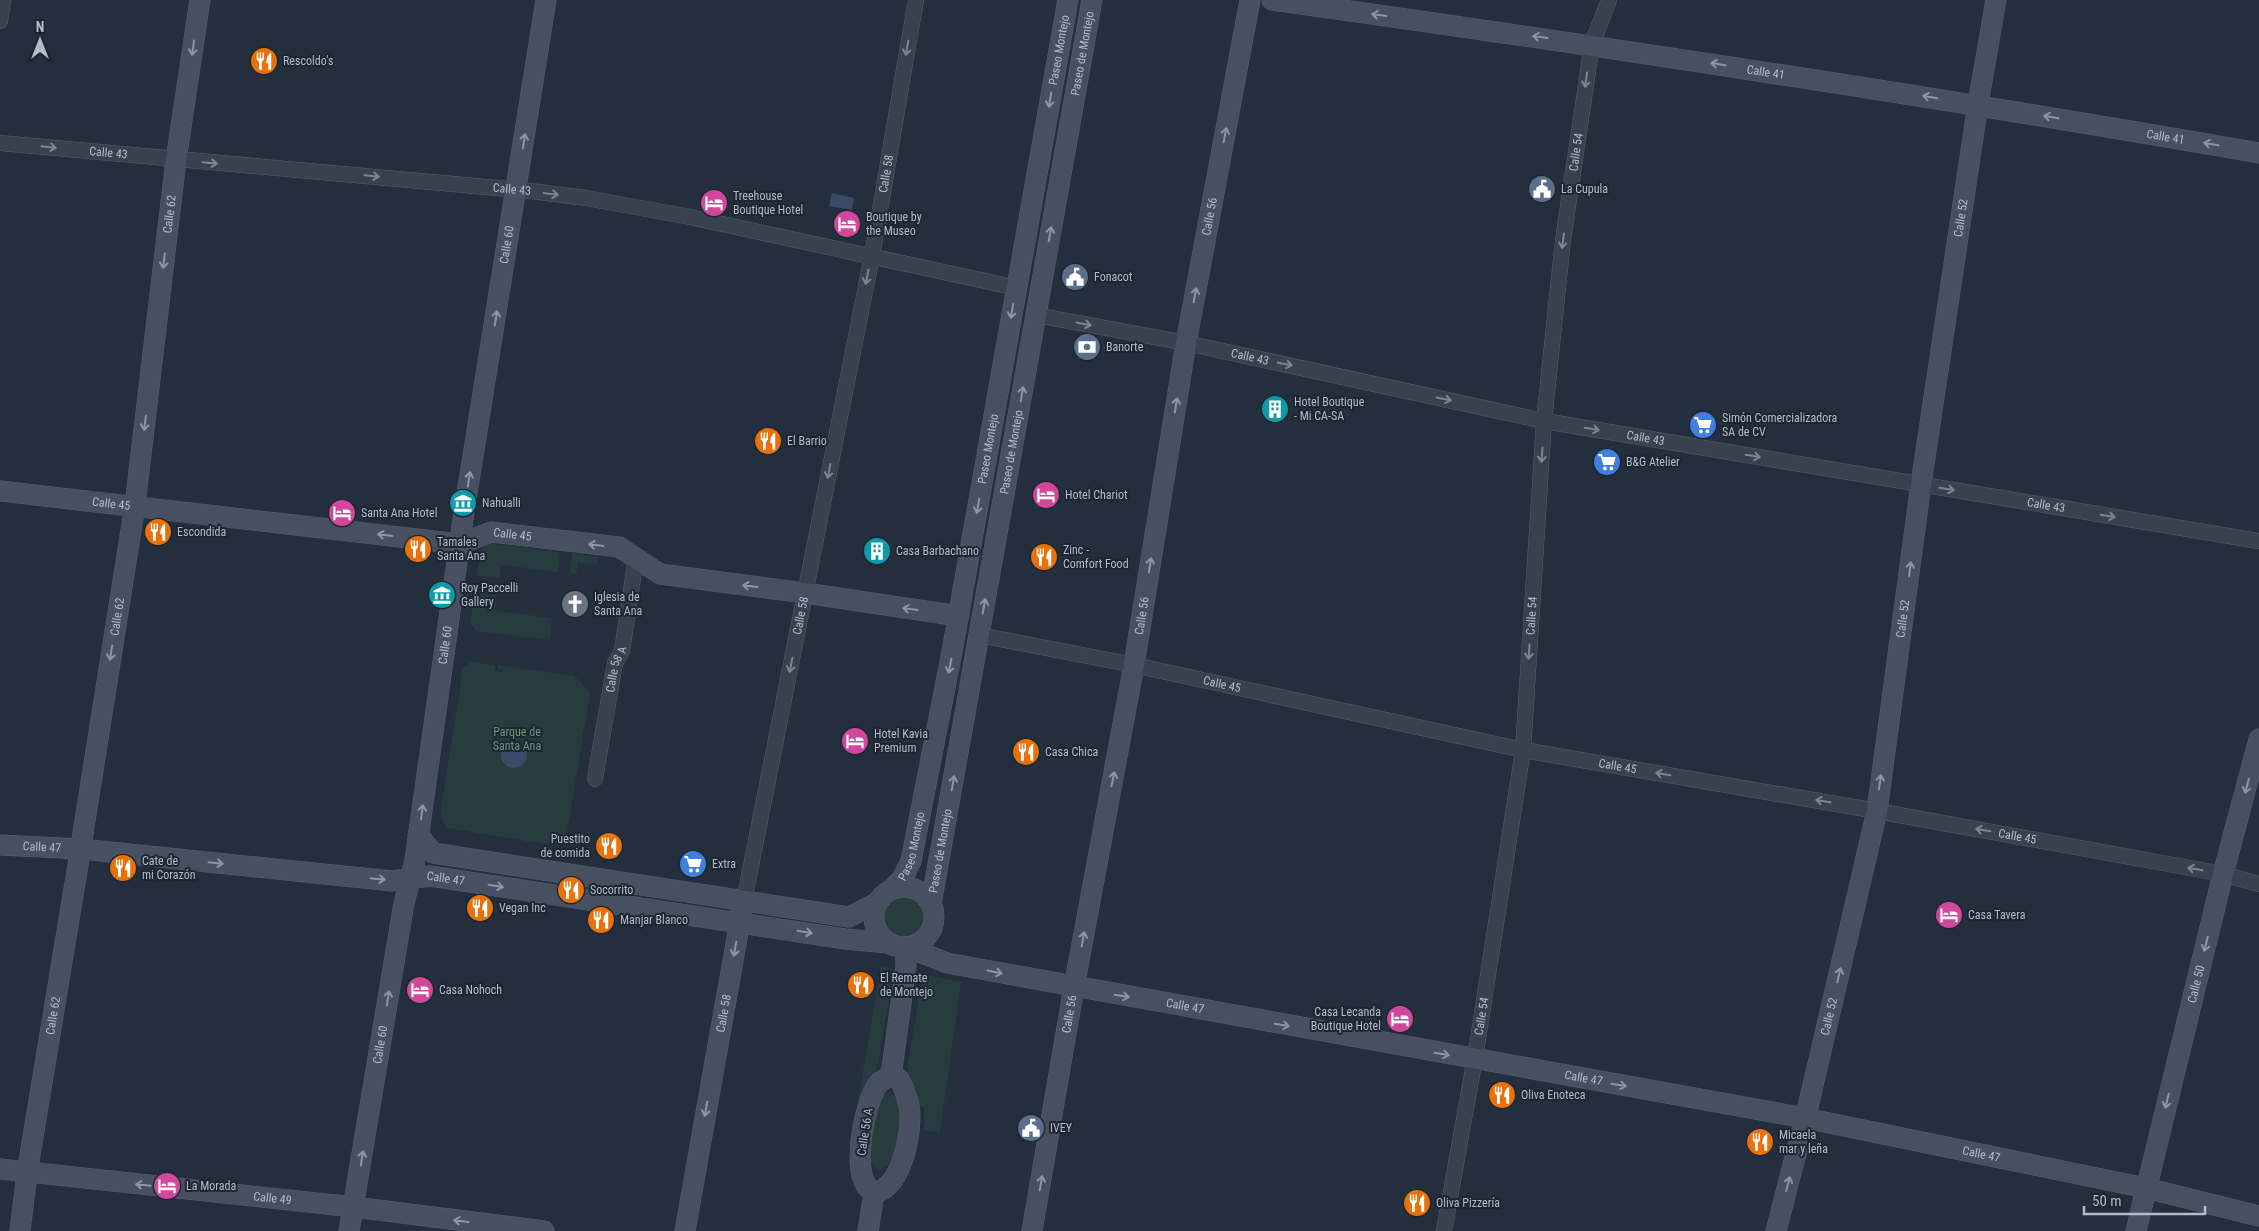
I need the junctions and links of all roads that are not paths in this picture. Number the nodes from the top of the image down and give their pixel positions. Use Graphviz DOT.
graph roads {
  1 [pos="3,0"];
  2 [pos="200,0"];
  3 [pos="546,0"];
  4 [pos="916,0"];
  5 [pos="1068,0"];
  6 [pos="1092,0"];
  7 [pos="1250,0"];
  8 [pos="1272,0"];
  9 [pos="1609,0"];
  10 [pos="1996,0"];
  11 [pos="0,21"];
  12 [pos="1592,44"];
  13 [pos="1978,104"];
  14 [pos="0,143"];
  15 [pos="2259,153"];
  16 [pos="176,160"];
  17 [pos="516,190"];
  18 [pos="872,256"];
  19 [pos="1017,288"];
  20 [pos="1036,314"];
  21 [pos="1186,343"];
  22 [pos="1544,421"];
  23 [pos="1921,484"];
  24 [pos="0,490"];
  25 [pos="135,505"];
  26 [pos="2259,541"];
  27 [pos="460,544"];
  28 [pos="636,558"];
  29 [pos="805,593"];
  30 [pos="959,616"];
  31 [pos="980,635"];
  32 [pos="1134,665"];
  33 [pos="2259,739"];
  34 [pos="1523,750"];
  35 [pos="595,779"];
  36 [pos="1877,811"];
  37 [pos="418,835"];
  38 [pos="0,845"];
  39 [pos="81,849"];
  40 [pos="2223,874"];
  41 [pos="410,879"];
  42 [pos="2259,884"];
  43 [pos="688,892"];
  44 [pos="884,896"];
  45 [pos="744,901"];
  46 [pos="932,904"];
  47 [pos="684,914"];
  48 [pos="739,922"];
  49 [pos="900,946"];
  50 [pos="1074,987"];
  51 [pos="1474,1060"];
  52 [pos="891,1076"];
  53 [pos="1805,1118"];
  54 [pos="0,1169"];
  55 [pos="27,1172"];
  56 [pos="2146,1188"];
  57 [pos="874,1193"];
  58 [pos="354,1206"];
  59 [pos="2259,1216"];
  60 [pos="20,1231"];
  61 [pos="350,1231"];
  62 [pos="544,1231"];
  63 [pos="685,1231"];
  64 [pos="868,1231"];
  65 [pos="1032,1231"];
  66 [pos="1444,1231"];
  67 [pos="1776,1231"];
  68 [pos="2136,1231"];
  1 -- 11 [label="street"];
  2 -- 16 [label="main road, Calle 62, one-way"];
  17 -- 3 [label="main road, Calle 60, one-way"];
  4 -- 18 [label="street, Calle 58, one-way"];
  5 -- 19 [label="main road, Paseo Montejo, one-way"];
  20 -- 6 [label="main road, Paseo de Montejo, one-way"];
  21 -- 7 [label="main road, Calle 56, one-way"];
  12 -- 8 [label="main road, Calle 41, one-way"];
  9 -- 12 [label="street, Calle 54"];
  10 -- 13 [label="main road, Calle 52"];
  13 -- 12 [label="main road, Calle 41, one-way"];
  12 -- 22 [label="street, Calle 54, one-way"];
  15 -- 13 [label="main road, Calle 41, one-way"];
  13 -- 23 [label="main road, Calle 52"];
  14 -- 16 [label="street, Calle 43, one-way"];
  16 -- 17 [label="street, Calle 43, one-way"];
  16 -- 25 [label="main road, Calle 62, one-way"];
  17 -- 18 [label="street, Calle 43, one-way"];
  27 -- 17 [label="main road, Calle 60, one-way"];
  18 -- 19 [label="street, Calle 43"];
  18 -- 29 [label="street, Calle 58, one-way"];
  19 -- 30 [label="main road, Paseo Montejo, one-way"];
  20 -- 21 [label="street, Calle 43, one-way"];
  31 -- 20 [label="main road, Paseo de Montejo, one-way"];
  21 -- 22 [label="street, Calle 43, one-way"];
  32 -- 21 [label="main road, Calle 56, one-way"];
  22 -- 23 [label="street, Calle 43, one-way"];
  22 -- 34 [label="street, Calle 54, one-way"];
  23 -- 26 [label="street, Calle 43, one-way"];
  36 -- 23 [label="main road, Calle 52, one-way"];
  24 -- 25 [label="main road, Calle 45"];
  27 -- 25 [label="main road, Calle 45, one-way"];
  25 -- 39 [label="main road, Calle 62, one-way"];
  28 -- 27 [label="main road, Calle 45, one-way"];
  37 -- 27 [label="main road, Calle 60, one-way"];
  29 -- 28 [label="main road, Calle 45, one-way"];
  28 -- 35 [label="street, Calle 58 A"];
  30 -- 29 [label="main road, Calle 45, one-way"];
  29 -- 45 [label="street, Calle 58, one-way"];
  30 -- 44 [label="main road, Paseo Montejo, one-way"];
  31 -- 32 [label="street, Calle 45"];
  46 -- 31 [label="main road, Paseo de Montejo, one-way"];
  32 -- 34 [label="street, Calle 45"];
  50 -- 32 [label="main road, Calle 56, one-way"];
  33 -- 40 [label="main road, Calle 50, one-way"];
  36 -- 34 [label="street, Calle 45, one-way"];
  34 -- 51 [label="street, Calle 54"];
  40 -- 36 [label="street, Calle 45, one-way"];
  53 -- 36 [label="main road, Calle 52, one-way"];
  37 -- 41 [label="main road, Calle 60"];
  37 -- 43 [label="main road, Calle 47"];
  38 -- 39 [label="main road, Calle 47"];
  39 -- 41 [label="main road, Calle 47, one-way"];
  39 -- 55 [label="main road, Calle 62"];
  40 -- 42 [label="street, Calle 45"];
  40 -- 56 [label="main road, Calle 50, one-way"];
  41 -- 47 [label="main road, Calle 47, one-way"];
  58 -- 41 [label="main road, Calle 60, one-way"];
  43 -- 45 [label="main road, Calle 47"];
  43 -- 47 [label="main road"];
  44 -- 45 [label="main road, Calle 47"];
  44 -- 46 [label="main road"];
  44 -- 49 [label="main road"];
  45 -- 48 [label="main road, Calle 58"];
  46 -- 49 [label="main road"];
  47 -- 48 [label="main road, Calle 47"];
  48 -- 49 [label="main road, Calle 47, one-way"];
  48 -- 63 [label="main road, Calle 58, one-way"];
  49 -- 50 [label="main road, Calle 47, one-way"];
  49 -- 52 [label="main road"];
  50 -- 51 [label="main road, Calle 47, one-way"];
  65 -- 50 [label="main road, Calle 56, one-way"];
  51 -- 53 [label="main road, Calle 47, one-way"];
  51 -- 66 [label="street, Calle 54"];
  52 -- 57 [label="main road, Calle 56 A"];
  52 -- 57 [label="main road"];
  53 -- 56 [label="main road, Calle 47"];
  67 -- 53 [label="main road, Calle 52, one-way"];
  54 -- 55 [label="main road, Calle 49"];
  58 -- 55 [label="main road, Calle 49, one-way"];
  55 -- 60 [label="main road, Calle 62"];
  56 -- 59 [label="main road, Calle 47"];
  56 -- 68 [label="main road, Calle 50"];
  57 -- 64 [label="main road"];
  58 -- 61 [label="main road, Calle 60"];
  62 -- 58 [label="main road, Calle 49, one-way"];
}
